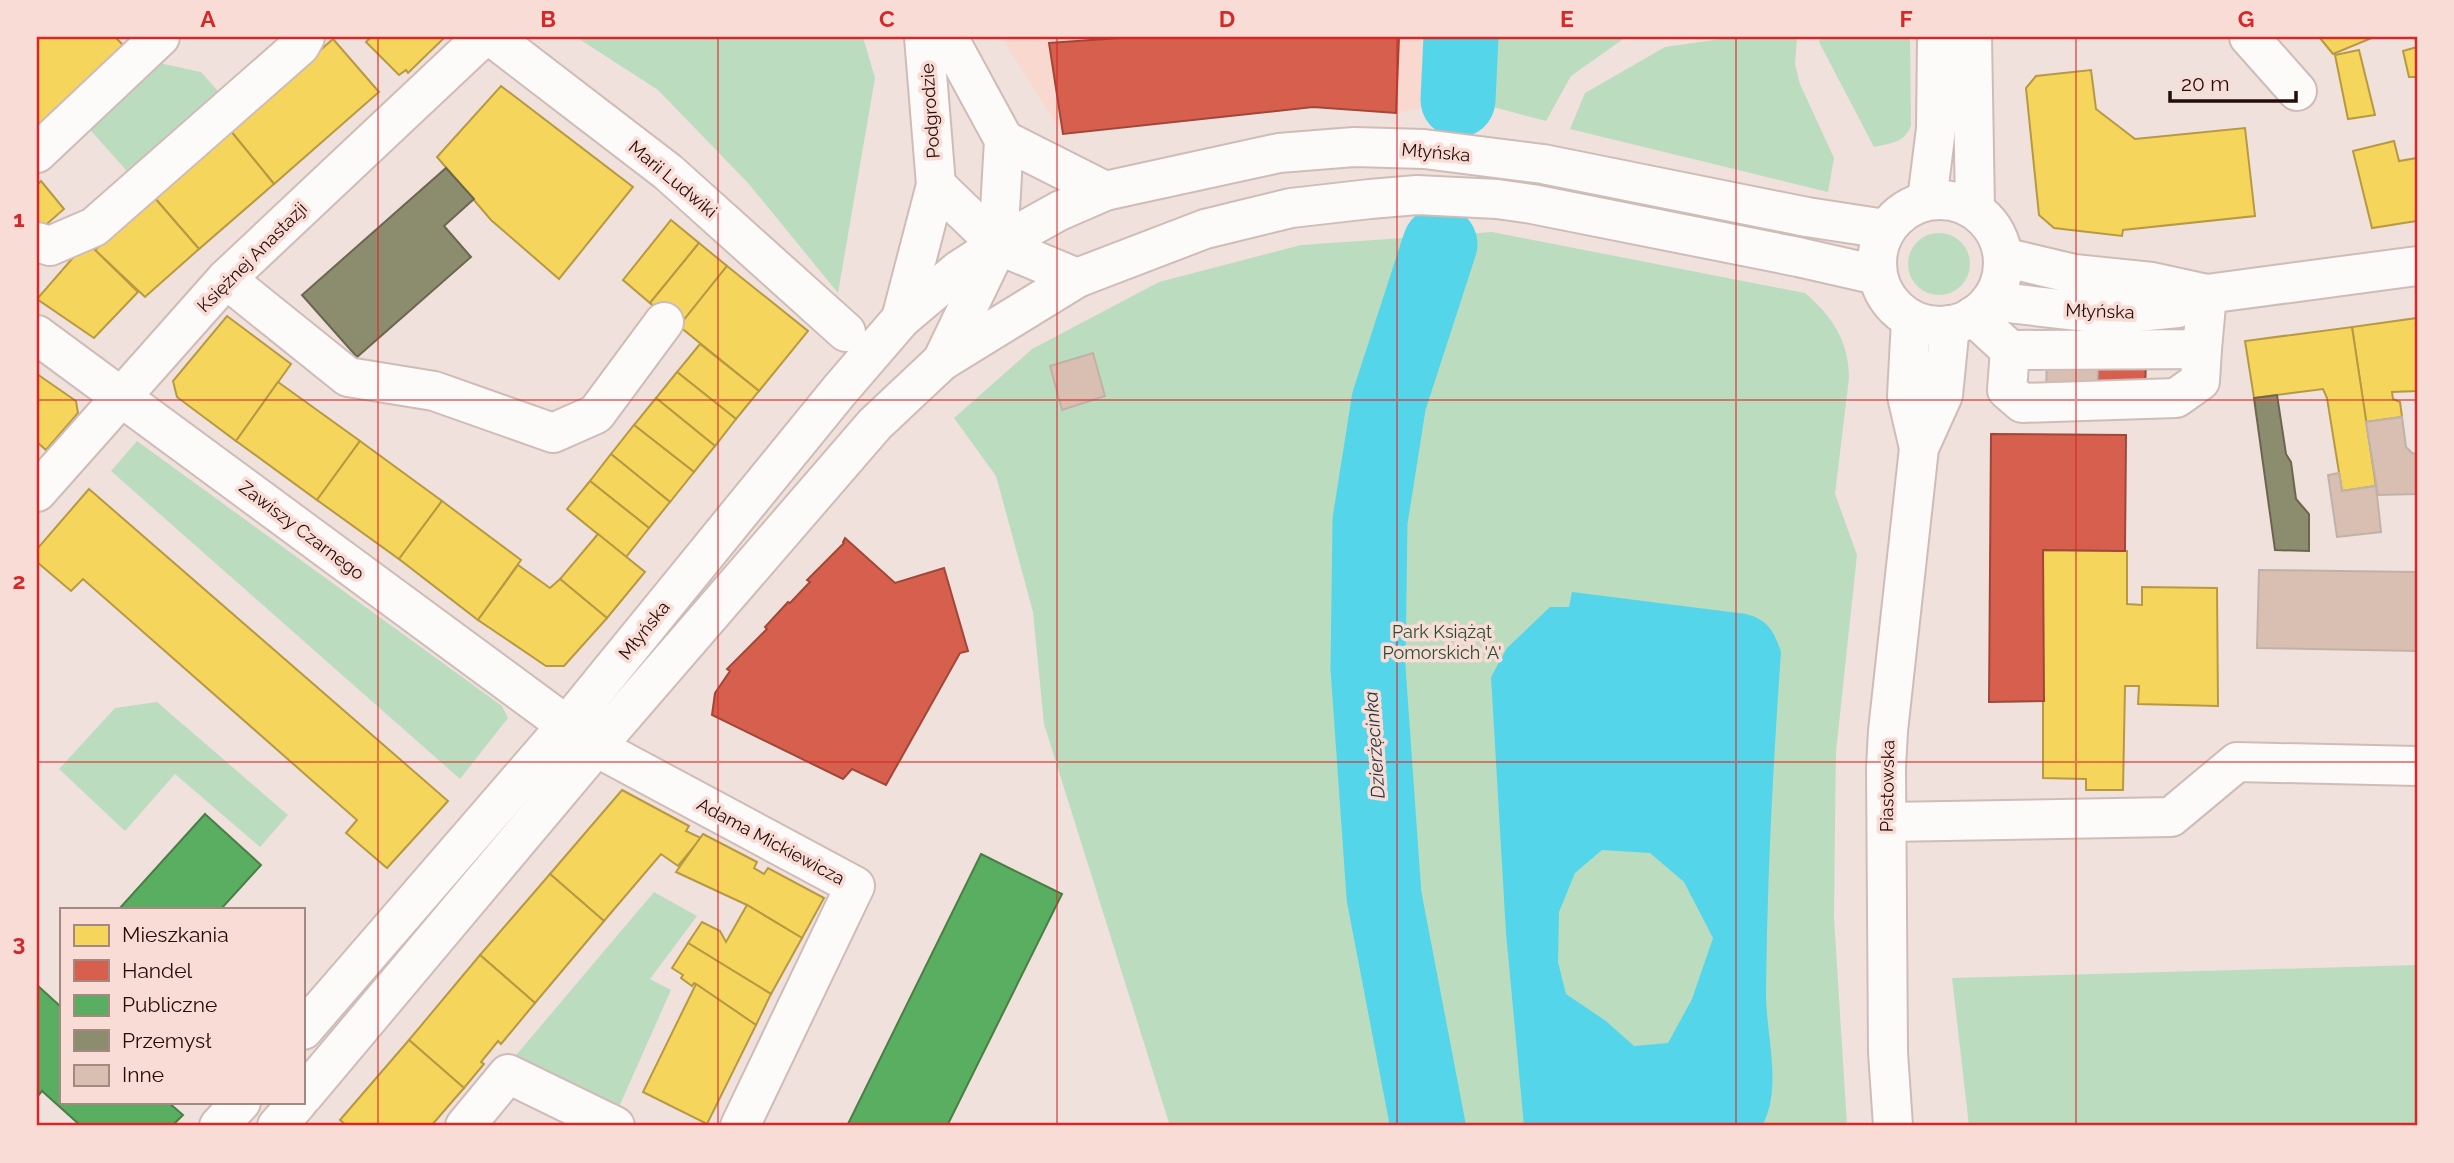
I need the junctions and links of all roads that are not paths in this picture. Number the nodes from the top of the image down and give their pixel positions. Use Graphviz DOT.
graph roads {
  1 [pos="160,37"];
  2 [pos="305,37"];
  3 [pos="483,37"];
  4 [pos="492,37"];
  5 [pos="924,37"];
  6 [pos="948,37"];
  7 [pos="1937,37"];
  8 [pos="1972,37"];
  9 [pos="2249,37"];
  10 [pos="2298,91"];
  11 [pos="1004,140"];
  12 [pos="37,153"];
  13 [pos="936,185"];
  14 [pos="1105,191"];
  15 [pos="1927,200"];
  16 [pos="1975,209"];
  17 [pos="1885,229"];
  18 [pos="37,242"];
  19 [pos="998,245"];
  20 [pos="2003,257"];
  21 [pos="2417,267"];
  22 [pos="1877,275"];
  23 [pos="1077,278"];
  24 [pos="226,279"];
  25 [pos="2207,294"];
  26 [pos="1971,314"];
  27 [pos="901,318"];
  28 [pos="1911,320"];
  29 [pos="664,322"];
  30 [pos="846,332"];
  31 [pos="37,335"];
  32 [pos="2010,349"];
  33 [pos="2202,349"];
  34 [pos="942,361"];
  35 [pos="120,396"];
  36 [pos="1919,448"];
  37 [pos="37,492"];
  38 [pos="581,736"];
  39 [pos="2417,766"];
  40 [pos="1887,822"];
  41 [pos="304,1029"];
  42 [pos="304,1095"];
  43 [pos="239,1104"];
  44 [pos="296,1104"];
  45 [pos="219,1126"];
  46 [pos="277,1126"];
  47 [pos="465,1126"];
  48 [pos="615,1126"];
  49 [pos="740,1126"];
  50 [pos="1893,1126"];
  1 -- 12 [label="street"];
  2 -- 18 [label="street"];
  3 -- 24 [label="street, Księżnej Anastazji"];
  4 -- 30 [label="street, Marii Ludwiki"];
  5 -- 13 [label="street, Podgrodzie"];
  6 -- 11 [label="street, Podgrodzie"];
  7 -- 15 [label="street"];
  8 -- 16 [label="street"];
  9 -- 10 [label="street"];
  11 -- 14 [label="street"];
  11 -- 19 [label="street"];
  13 -- 19 [label="street, Podgrodzie"];
  13 -- 27 [label="street, Podgrodzie"];
  14 -- 17 [label="street, Młyńska"];
  14 -- 19 [label="street, Młyńska"];
  15 -- 16 [label="street"];
  15 -- 17 [label="street"];
  16 -- 20 [label="street"];
  17 -- 22 [label="street"];
  19 -- 23 [label="street"];
  19 -- 27 [label="street, Młyńska"];
  19 -- 34 [label="street, Młyńska"];
  20 -- 25 [label="street, Młyńska"];
  20 -- 26 [label="street"];
  21 -- 25 [label="street, Młyńska"];
  22 -- 23 [label="street, Młyńska"];
  22 -- 28 [label="street"];
  23 -- 34 [label="street, Młyńska"];
  24 -- 29 [label="street"];
  24 -- 35 [label="street, Księżnej Anastazji"];
  25 -- 26 [label="street, Młyńska"];
  25 -- 33 [label="street"];
  26 -- 28 [label="street"];
  26 -- 32 [label="street"];
  26 -- 36 [label="street, Piastowska"];
  27 -- 38 [label="street, Młyńska"];
  28 -- 36 [label="street, Piastowska"];
  31 -- 35 [label="street, Zawiszy Czarnego"];
  32 -- 33 [label="street"];
  32 -- 33 [label="street"];
  34 -- 38 [label="street, Młyńska"];
  35 -- 37 [label="street, Księżnej Anastazji"];
  35 -- 38 [label="street, Zawiszy Czarnego"];
  36 -- 40 [label="street, Piastowska"];
  38 -- 41 [label="street, Młyńska"];
  38 -- 42 [label="street, Młyńska"];
  38 -- 49 [label="street, Adama Mickiewicza"];
  39 -- 40 [label="street"];
  40 -- 50 [label="street, Piastowska"];
  43 -- 45 [label="street"];
  44 -- 46 [label="street"];
  47 -- 48 [label="street"];
}
